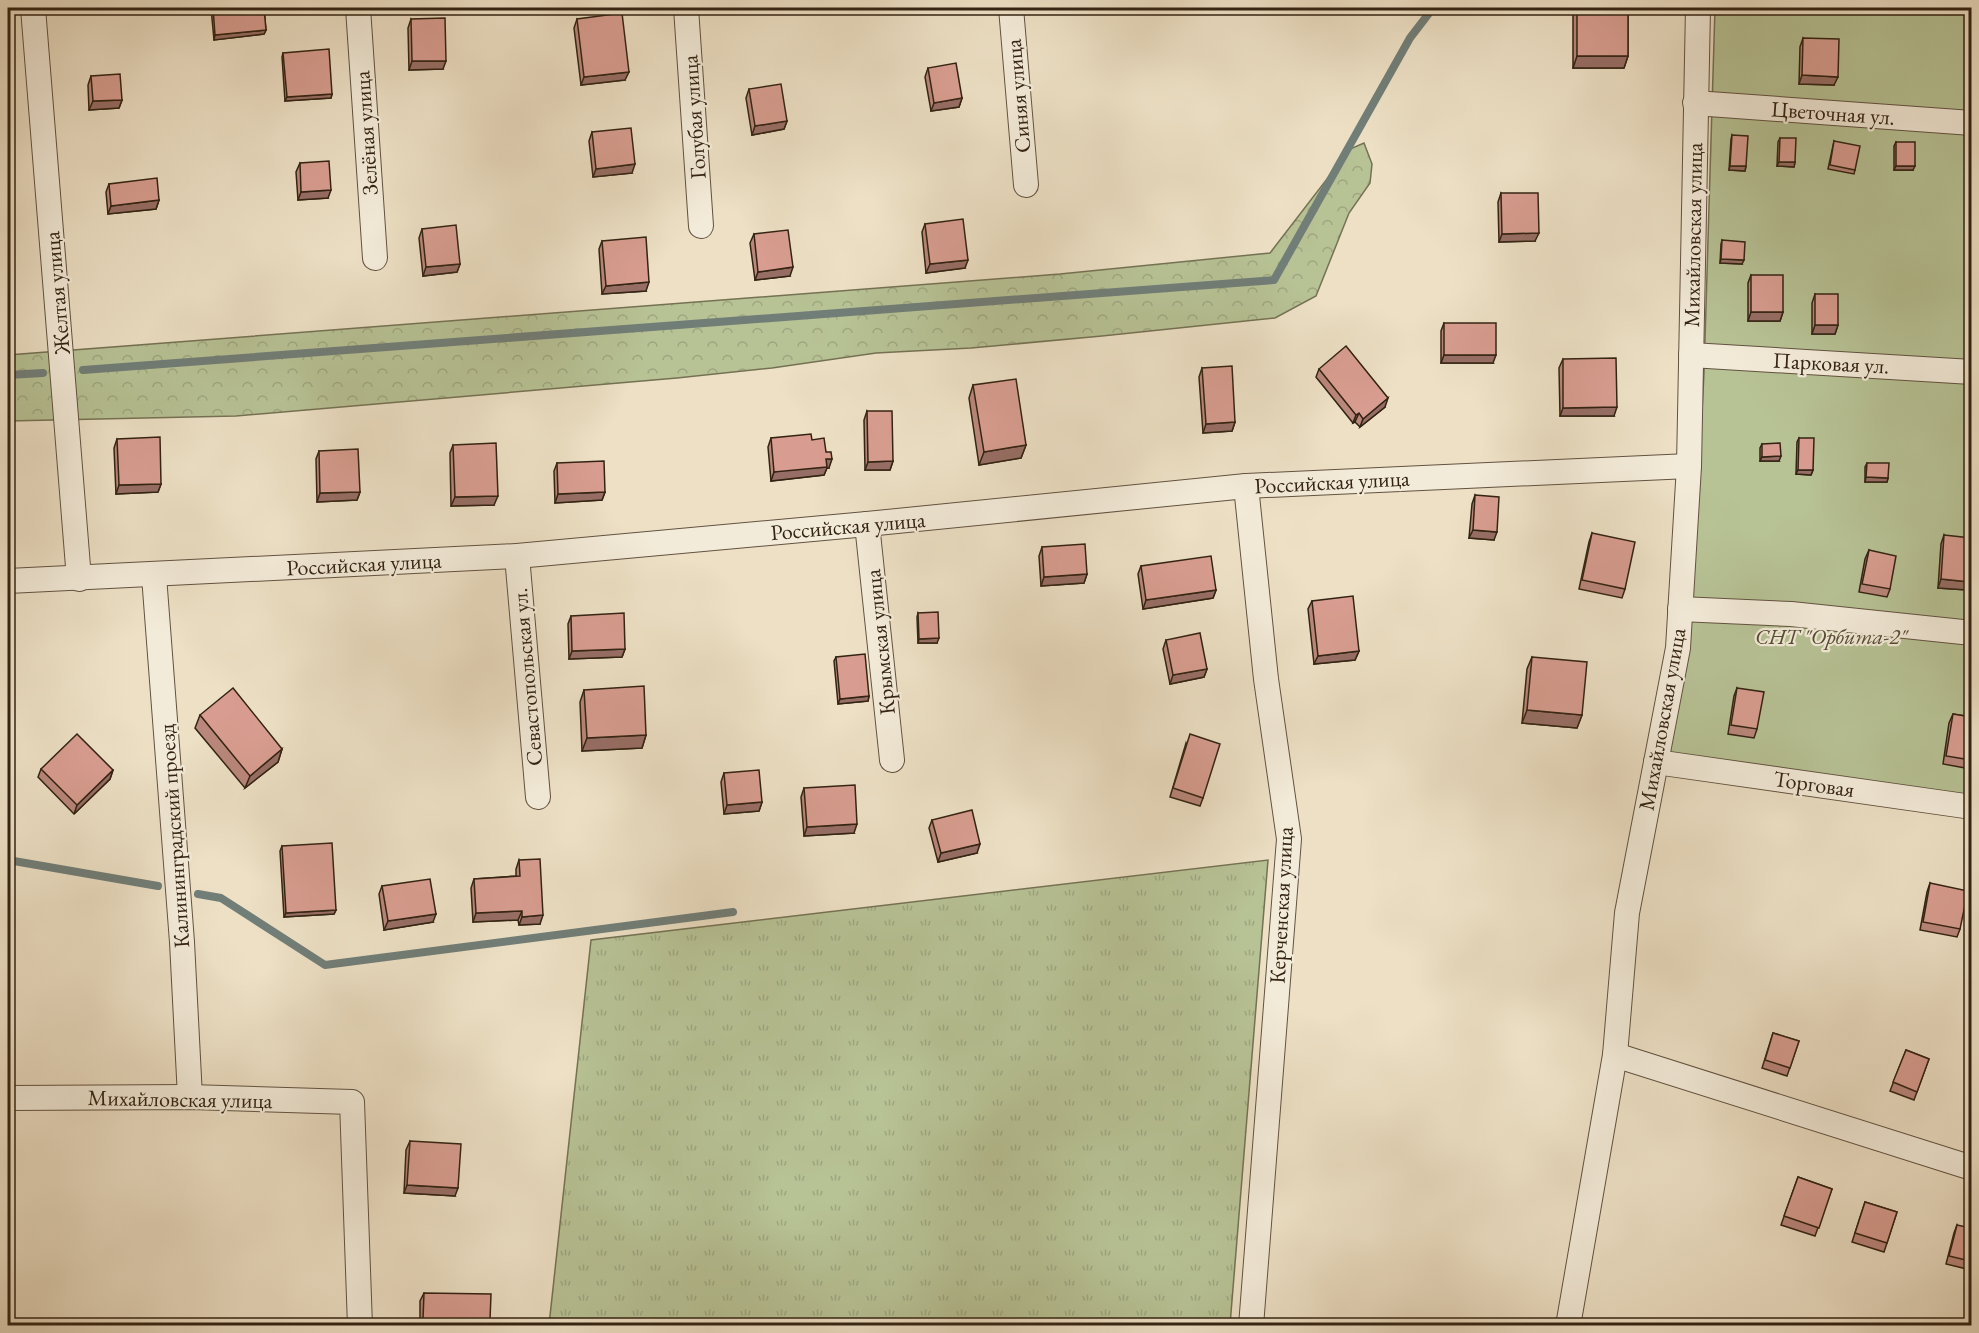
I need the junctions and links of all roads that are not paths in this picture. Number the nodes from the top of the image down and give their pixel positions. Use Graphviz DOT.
graph roads {
  1 [pos="33,8"];
  2 [pos="358,8"];
  3 [pos="686,8"];
  4 [pos="1011,8"];
  5 [pos="1698,8"];
  6 [pos="1695,103"];
  7 [pos="1971,123"];
  8 [pos="1026,185"];
  9 [pos="702,226"];
  10 [pos="375,258"];
  11 [pos="1691,355"];
  12 [pos="1971,372"];
  13 [pos="1689,466"];
  14 [pos="1246,486"];
  15 [pos="867,524"];
  16 [pos="517,556"];
  17 [pos="154,576"];
  18 [pos="79,579"];
  19 [pos="8,581"];
  20 [pos="1680,609"];
  21 [pos="1971,633"];
  22 [pos="892,760"];
  23 [pos="1656,762"];
  24 [pos="538,797"];
  25 [pos="1971,807"];
  26 [pos="1615,1055"];
  27 [pos="8,1098"];
  28 [pos="190,1098"];
  29 [pos="1971,1168"];
  30 [pos="360,1326"];
  31 [pos="1251,1326"];
  32 [pos="1568,1326"];
  1 -- 18 [label="street, Желтая улица"];
  2 -- 10 [label="street, Зелёная улица"];
  3 -- 9 [label="street, Голубая улица"];
  4 -- 8 [label="street, Синяя улица"];
  5 -- 6 [label="street, Михайловская улица"];
  6 -- 7 [label="street, Цветочная ул."];
  6 -- 11 [label="street, Михайловская улица"];
  11 -- 12 [label="street, Парковая ул."];
  11 -- 13 [label="street, Михайловская улица"];
  13 -- 14 [label="street, Российская улица"];
  13 -- 20 [label="street, Михайловская улица"];
  14 -- 15 [label="street, Российская улица"];
  14 -- 31 [label="street, Керченская улица"];
  15 -- 16 [label="street, Российская улица"];
  15 -- 22 [label="street, Крымская улица"];
  16 -- 17 [label="street, Российская улица"];
  16 -- 24 [label="street, Севастопольская ул."];
  17 -- 18 [label="street, Российская улица"];
  17 -- 28 [label="street, Калининградский проезд"];
  18 -- 19 [label="street, Российская улица"];
  20 -- 21 [label="street"];
  20 -- 23 [label="street, Михайловская улица"];
  23 -- 25 [label="street, Торговая"];
  23 -- 26 [label="street, Михайловская улица"];
  26 -- 29 [label="street"];
  26 -- 32 [label="street, Михайловская улица"];
  27 -- 28 [label="street, Михайловская улица"];
  28 -- 30 [label="street, Михайловская улица"];
}
